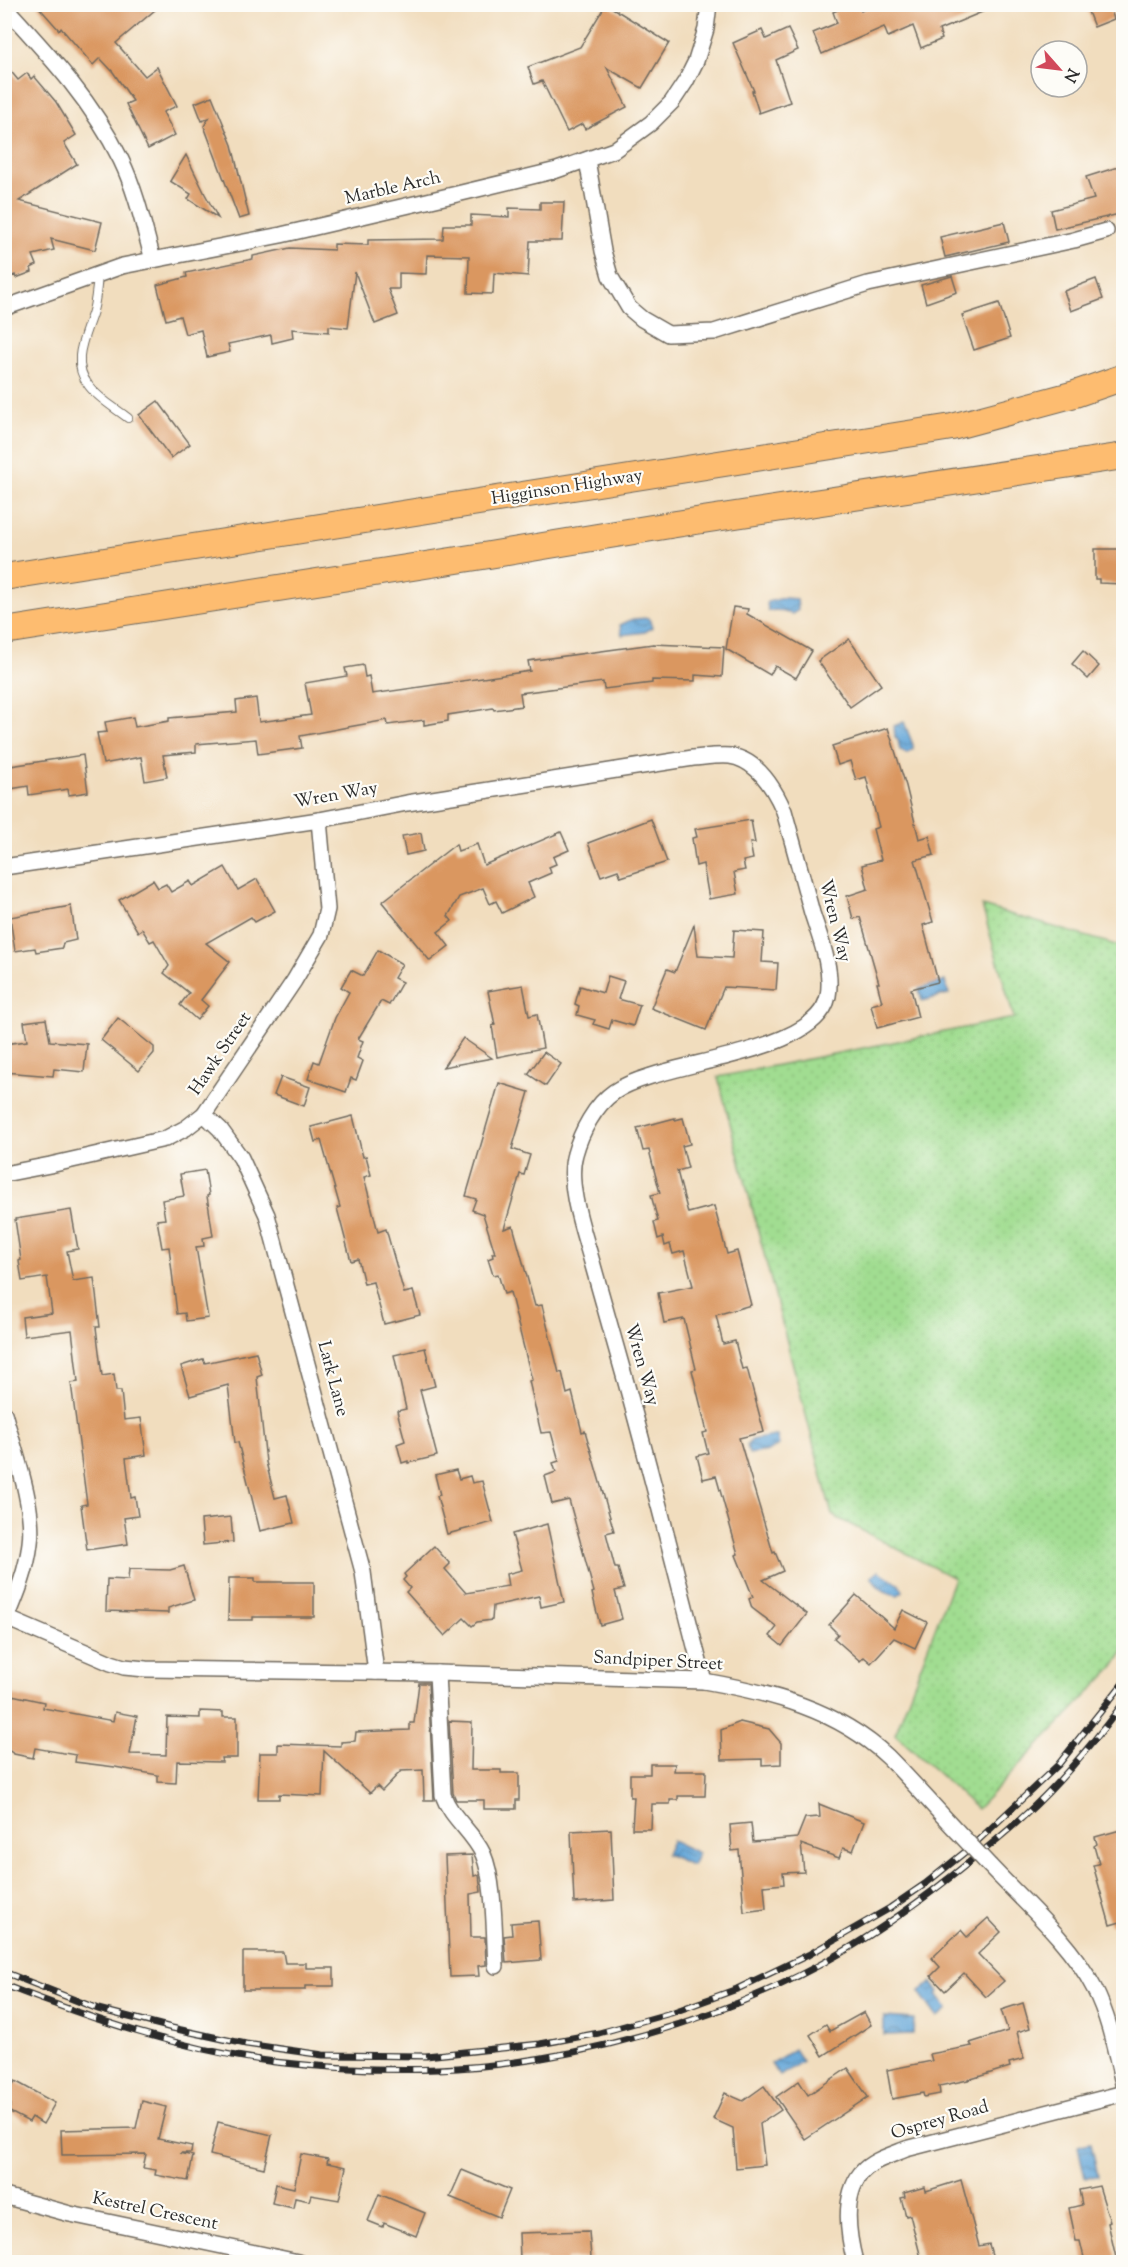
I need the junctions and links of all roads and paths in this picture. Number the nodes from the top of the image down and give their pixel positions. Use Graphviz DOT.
graph roads {
  1 [pos="709,4"];
  2 [pos="4,6"];
  3 [pos="587,160"];
  4 [pos="1106,231"];
  5 [pos="153,260"];
  6 [pos="98,275"];
  7 [pos="4,308"];
  8 [pos="1124,377"];
  9 [pos="128,418"];
  10 [pos="1124,456"];
  11 [pos="4,577"];
  12 [pos="4,631"];
  13 [pos="319,820"];
  14 [pos="4,867"];
  15 [pos="204,1114"];
  16 [pos="4,1173"];
  17 [pos="4,1413"];
  18 [pos="6,1617"];
  19 [pos="376,1672"];
  20 [pos="437,1673"];
  21 [pos="704,1681"];
  22 [pos="496,1966"];
  23 [pos="1124,2091"];
  24 [pos="4,2196"];
  25 [pos="298,2262"];
  26 [pos="855,2262"];
  1 -- 3 [label="street, Marble Arch"];
  2 -- 5 [label="street"];
  3 -- 4 [label="street"];
  3 -- 5 [label="street, Marble Arch"];
  5 -- 6 [label="street, Marble Arch"];
  6 -- 7 [label="street, Marble Arch"];
  6 -- 9 [label="lane"];
  8 -- 11 [label="highway, Higginson Highway"];
  10 -- 12 [label="highway"];
  13 -- 14 [label="street, Wren Way"];
  13 -- 15 [label="street, Hawk Street"];
  13 -- 21 [label="street, Wren Way"];
  15 -- 16 [label="street, Hawk Street"];
  15 -- 19 [label="street, Lark Lane"];
  17 -- 18 [label="street"];
  18 -- 19 [label="street, Sandpiper Street"];
  19 -- 20 [label="street, Sandpiper Street"];
  20 -- 21 [label="street, Sandpiper Street"];
  20 -- 22 [label="street"];
  21 -- 23 [label="street, Sandpiper Street, bridge"];
  23 -- 26 [label="street, Osprey Road"];
  24 -- 25 [label="street, Kestrel Crescent"];
}
